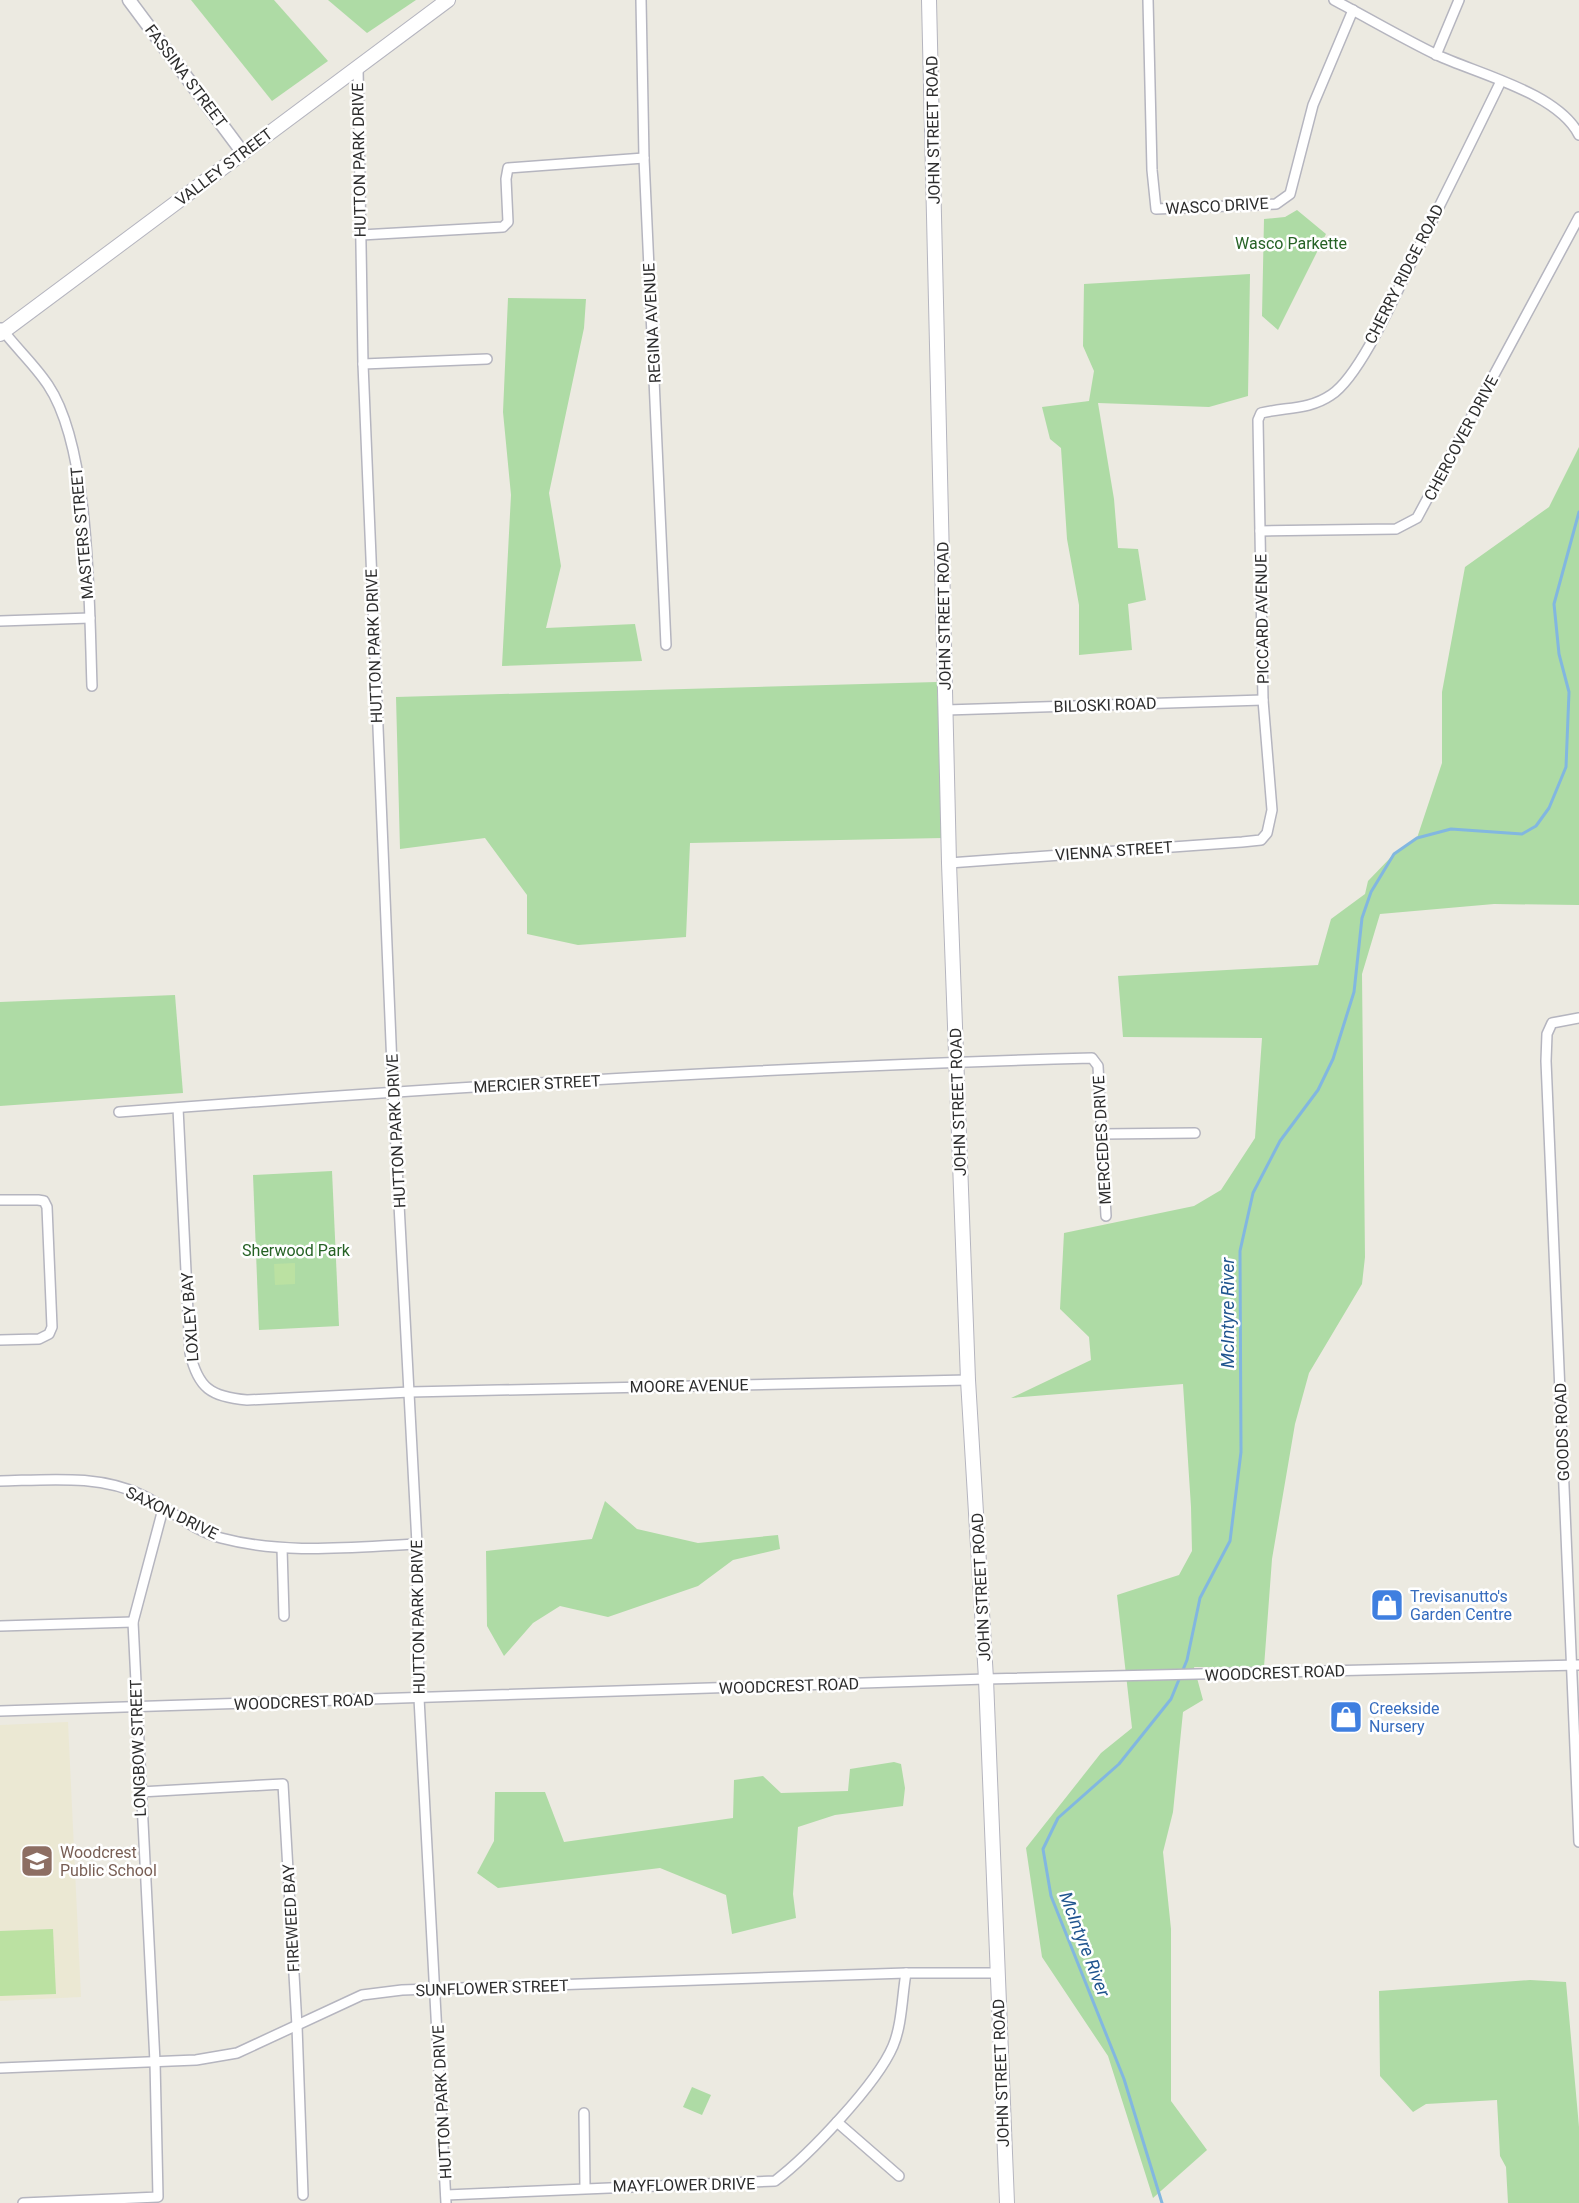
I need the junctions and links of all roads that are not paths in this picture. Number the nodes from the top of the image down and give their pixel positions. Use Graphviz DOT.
graph roads {
  1 [pos="129,0"];
  2 [pos="448,0"];
  3 [pos="641,0"];
  4 [pos="929,0"];
  5 [pos="1148,0"];
  6 [pos="1334,0"];
  7 [pos="1459,0"];
  8 [pos="1353,10"];
  9 [pos="1436,55"];
  10 [pos="358,68"];
  11 [pos="1501,81"];
  12 [pos="1579,135"];
  13 [pos="243,153"];
  14 [pos="644,158"];
  15 [pos="1579,217"];
  16 [pos="361,235"];
  17 [pos="1,330"];
  18 [pos="487,359"];
  19 [pos="363,364"];
  20 [pos="1261,413"];
  21 [pos="1260,531"];
  22 [pos="90,618"];
  23 [pos="0,621"];
  24 [pos="666,645"];
  25 [pos="92,686"];
  26 [pos="1263,700"];
  27 [pos="946,710"];
  28 [pos="1271,825"];
  29 [pos="949,863"];
  30 [pos="1579,1018"];
  31 [pos="956,1062"];
  32 [pos="393,1091"];
  33 [pos="178,1108"];
  34 [pos="119,1112"];
  35 [pos="1195,1132"];
  36 [pos="1102,1134"];
  37 [pos="0,1200"];
  38 [pos="1106,1216"];
  39 [pos="0,1340"];
  40 [pos="968,1380"];
  41 [pos="410,1392"];
  42 [pos="0,1480"];
  43 [pos="164,1509"];
  44 [pos="417,1544"];
  45 [pos="282,1548"];
  46 [pos="284,1616"];
  47 [pos="133,1622"];
  48 [pos="0,1626"];
  49 [pos="1575,1665"];
  50 [pos="986,1679"];
  51 [pos="419,1698"];
  52 [pos="137,1708"];
  53 [pos="0,1710"];
  54 [pos="140,1792"];
  55 [pos="1579,1842"];
  56 [pos="906,1973"];
  57 [pos="997,1973"];
  58 [pos="436,1991"];
  59 [pos="297,2026"];
  60 [pos="155,2062"];
  61 [pos="0,2068"];
  62 [pos="584,2113"];
  63 [pos="837,2122"];
  64 [pos="899,2176"];
  65 [pos="585,2187"];
  66 [pos="303,2195"];
  67 [pos="446,2199"];
  68 [pos="23,2203"];
  69 [pos="1007,2203"];
  1 -- 13 [label="street, FASSINA STREET"];
  2 -- 10 [label="main road, VALLEY STREET"];
  3 -- 14 [label="street, REGINA AVENUE"];
  4 -- 27 [label="main road, JOHN STREET ROAD"];
  5 -- 8 [label="street, WASCO DRIVE"];
  6 -- 8 [label="street"];
  7 -- 9 [label="street"];
  8 -- 9 [label="street"];
  9 -- 11 [label="street"];
  10 -- 13 [label="main road, VALLEY STREET"];
  10 -- 16 [label="street, HUTTON PARK DRIVE"];
  11 -- 12 [label="street"];
  11 -- 20 [label="street, CHERRY RIDGE ROAD"];
  13 -- 17 [label="main road, VALLEY STREET"];
  14 -- 16 [label="street"];
  14 -- 24 [label="street, REGINA AVENUE"];
  15 -- 21 [label="street, CHERCOVER DRIVE"];
  16 -- 19 [label="street, HUTTON PARK DRIVE"];
  17 -- 22 [label="street, MASTERS STREET"];
  18 -- 19 [label="street"];
  19 -- 32 [label="street, HUTTON PARK DRIVE"];
  20 -- 21 [label="street, PICCARD AVENUE"];
  21 -- 26 [label="street, PICCARD AVENUE"];
  22 -- 23 [label="street"];
  22 -- 25 [label="street, MASTERS STREET"];
  26 -- 27 [label="street, BILOSKI ROAD"];
  26 -- 28 [label="street, PICCARD AVENUE"];
  27 -- 29 [label="main road, JOHN STREET ROAD"];
  28 -- 29 [label="street, VIENNA STREET"];
  29 -- 31 [label="main road, JOHN STREET ROAD"];
  30 -- 49 [label="street, GOODS ROAD"];
  31 -- 32 [label="street, MERCIER STREET"];
  31 -- 36 [label="street, MERCEDES DRIVE"];
  31 -- 40 [label="main road, JOHN STREET ROAD"];
  32 -- 33 [label="street, MERCIER STREET"];
  32 -- 41 [label="street, HUTTON PARK DRIVE"];
  33 -- 34 [label="street, MERCIER STREET"];
  33 -- 41 [label="street, LOXLEY BAY"];
  35 -- 36 [label="street"];
  36 -- 38 [label="street, MERCEDES DRIVE"];
  37 -- 39 [label="street"];
  40 -- 41 [label="street, MOORE AVENUE"];
  40 -- 50 [label="main road, JOHN STREET ROAD"];
  41 -- 44 [label="street, HUTTON PARK DRIVE"];
  42 -- 43 [label="street, SAXON DRIVE"];
  43 -- 45 [label="street, SAXON DRIVE"];
  43 -- 47 [label="street, LONGBOW STREET"];
  44 -- 45 [label="street, SAXON DRIVE"];
  44 -- 51 [label="street, HUTTON PARK DRIVE"];
  45 -- 46 [label="street"];
  47 -- 48 [label="street"];
  47 -- 52 [label="street, LONGBOW STREET"];
  49 -- 50 [label="street, WOODCREST ROAD"];
  49 -- 55 [label="street, GOODS ROAD"];
  50 -- 51 [label="street, WOODCREST ROAD"];
  50 -- 57 [label="main road, JOHN STREET ROAD"];
  51 -- 52 [label="street, WOODCREST ROAD"];
  51 -- 58 [label="street, HUTTON PARK DRIVE"];
  52 -- 53 [label="street, WOODCREST ROAD"];
  52 -- 54 [label="street, LONGBOW STREET"];
  54 -- 59 [label="street, FIREWEED BAY"];
  54 -- 60 [label="street, LONGBOW STREET"];
  56 -- 57 [label="street, SUNFLOWER STREET"];
  56 -- 58 [label="street, SUNFLOWER STREET"];
  56 -- 63 [label="street, MAYFLOWER DRIVE"];
  57 -- 69 [label="main road, JOHN STREET ROAD"];
  58 -- 59 [label="street, SUNFLOWER STREET"];
  58 -- 67 [label="street, HUTTON PARK DRIVE"];
  59 -- 60 [label="street, SUNFLOWER STREET"];
  59 -- 66 [label="street, FIREWEED BAY"];
  60 -- 61 [label="street, SUNFLOWER STREET"];
  60 -- 68 [label="street, LONGBOW STREET"];
  62 -- 65 [label="street"];
  63 -- 64 [label="street"];
  63 -- 65 [label="street, MAYFLOWER DRIVE"];
  65 -- 67 [label="street, MAYFLOWER DRIVE"];
}
